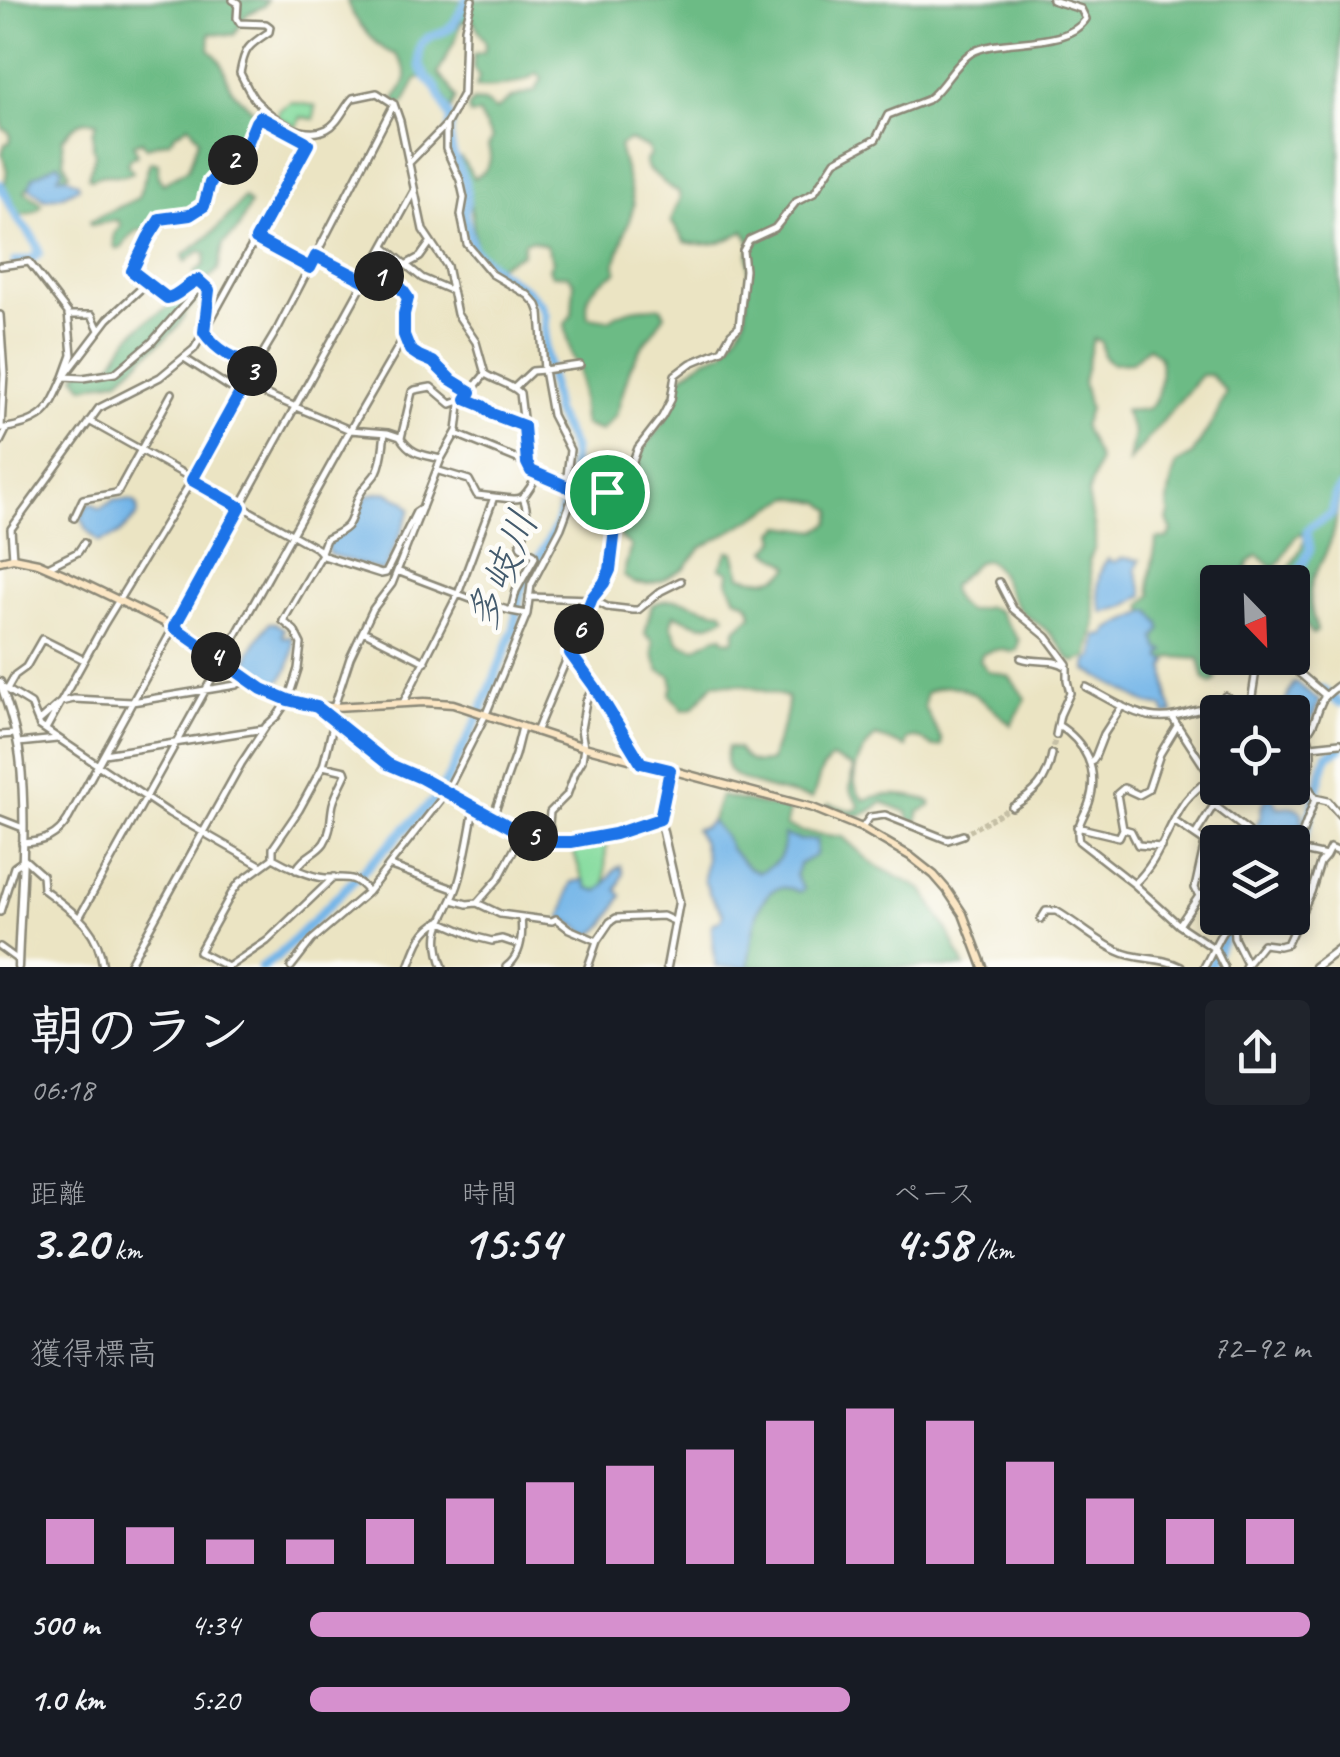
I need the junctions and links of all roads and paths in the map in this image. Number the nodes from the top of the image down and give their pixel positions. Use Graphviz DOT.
graph roads {
  1 [pos="232,0"];
  2 [pos="472,0"];
  3 [pos="1052,0"];
  4 [pos="394,104"];
  5 [pos="446,125"];
  6 [pos="298,133"];
  7 [pos="408,164"];
  8 [pos="415,190"];
  9 [pos="256,239"];
  10 [pos="430,243"];
  11 [pos="384,247"];
  12 [pos="316,256"];
  13 [pos="404,264"];
  14 [pos="0,266"];
  15 [pos="310,268"];
  16 [pos="371,271"];
  17 [pos="382,278"];
  18 [pos="365,281"];
  19 [pos="148,283"];
  20 [pos="203,284"];
  21 [pos="452,291"];
  22 [pos="0,315"];
  23 [pos="68,315"];
  24 [pos="99,330"];
  25 [pos="204,332"];
  26 [pos="404,337"];
  27 [pos="184,358"];
  28 [pos="580,365"];
  29 [pos="255,366"];
  30 [pos="544,370"];
  31 [pos="485,374"];
  32 [pos="64,378"];
  33 [pos="244,385"];
  34 [pos="514,388"];
  35 [pos="471,392"];
  36 [pos="172,393"];
  37 [pos="240,394"];
  38 [pos="466,399"];
  39 [pos="294,408"];
  40 [pos="89,421"];
  41 [pos="524,426"];
  42 [pos="2,429"];
  43 [pos="350,430"];
  44 [pos="385,433"];
  45 [pos="456,434"];
  46 [pos="402,438"];
  47 [pos="0,442"];
  48 [pos="141,451"];
  49 [pos="442,459"];
  50 [pos="527,463"];
  51 [pos="438,471"];
  52 [pos="538,475"];
  53 [pos="192,480"];
  54 [pos="571,488"];
  55 [pos="607,492"];
  56 [pos="494,497"];
  57 [pos="523,498"];
  58 [pos="240,507"];
  59 [pos="423,508"];
  60 [pos="74,518"];
  61 [pos="292,537"];
  62 [pos="84,543"];
  63 [pos="321,553"];
  64 [pos="13,558"];
  65 [pos="0,561"];
  66 [pos="48,566"];
  67 [pos="397,572"];
  68 [pos="680,581"];
  69 [pos="1000,582"];
  70 [pos="458,594"];
  71 [pos="528,597"];
  72 [pos="592,598"];
  73 [pos="118,600"];
  74 [pos="511,610"];
  75 [pos="527,614"];
  76 [pos="174,627"];
  77 [pos="363,631"];
  78 [pos="570,653"];
  79 [pos="1021,658"];
  80 [pos="84,660"];
  81 [pos="222,660"];
  82 [pos="425,662"];
  83 [pos="1068,667"];
  84 [pos="1302,675"];
  85 [pos="248,679"];
  86 [pos="1340,684"];
  87 [pos="2,686"];
  88 [pos="594,686"];
  89 [pos="1086,686"];
  90 [pos="206,690"];
  91 [pos="1326,696"];
  92 [pos="288,700"];
  93 [pos="61,702"];
  94 [pos="132,702"];
  95 [pos="403,703"];
  96 [pos="1122,706"];
  97 [pos="317,707"];
  98 [pos="334,707"];
  99 [pos="1200,708"];
  100 [pos="486,714"];
  101 [pos="5,716"];
  102 [pos="1172,717"];
  103 [pos="38,722"];
  104 [pos="334,722"];
  105 [pos="1058,725"];
  106 [pos="1177,726"];
  107 [pos="522,727"];
  108 [pos="46,729"];
  109 [pos="264,729"];
  110 [pos="1310,730"];
  111 [pos="536,732"];
  112 [pos="0,735"];
  113 [pos="1056,735"];
  114 [pos="16,739"];
  115 [pos="60,739"];
  116 [pos="176,742"];
  117 [pos="1310,742"];
  118 [pos="1340,743"];
  119 [pos="1311,746"];
  120 [pos="584,747"];
  121 [pos="103,754"];
  122 [pos="1052,754"];
  123 [pos="1200,761"];
  124 [pos="641,763"];
  125 [pos="98,764"];
  126 [pos="1090,764"];
  127 [pos="322,766"];
  128 [pos="1310,769"];
  129 [pos="670,770"];
  130 [pos="1200,788"];
  131 [pos="1310,790"];
  132 [pos="446,793"];
  133 [pos="146,796"];
  134 [pos="1314,798"];
  135 [pos="1214,805"];
  136 [pos="1012,806"];
  137 [pos="474,808"];
  138 [pos="1340,815"];
  139 [pos="494,817"];
  140 [pos="0,818"];
  141 [pos="660,819"];
  142 [pos="1174,821"];
  143 [pos="1239,825"];
  144 [pos="1305,825"];
  145 [pos="1077,827"];
  146 [pos="23,828"];
  147 [pos="862,828"];
  148 [pos="1123,829"];
  149 [pos="203,832"];
  150 [pos="523,834"];
  151 [pos="963,835"];
  152 [pos="1195,835"];
  153 [pos="22,842"];
  154 [pos="553,842"];
  155 [pos="1161,847"];
  156 [pos="1310,852"];
  157 [pos="1340,852"];
  158 [pos="1326,856"];
  159 [pos="273,858"];
  160 [pos="22,859"];
  161 [pos="262,866"];
  162 [pos="391,866"];
  163 [pos="296,870"];
  164 [pos="334,876"];
  165 [pos="1134,884"];
  166 [pos="456,890"];
  167 [pos="368,892"];
  168 [pos="1198,894"];
  169 [pos="453,900"];
  170 [pos="478,903"];
  171 [pos="0,912"];
  172 [pos="80,916"];
  173 [pos="520,918"];
  174 [pos="1041,919"];
  175 [pos="440,921"];
  176 [pos="676,922"];
  177 [pos="1179,925"];
  178 [pos="1220,935"];
  179 [pos="1234,935"];
  180 [pos="597,942"];
  181 [pos="520,945"];
  182 [pos="0,947"];
  183 [pos="1340,947"];
  184 [pos="1215,949"];
  185 [pos="18,964"];
  186 [pos="1246,965"];
  187 [pos="102,967"];
  188 [pos="128,967"];
  189 [pos="228,967"];
  190 [pos="291,967"];
  191 [pos="410,967"];
  192 [pos="443,967"];
  193 [pos="506,967"];
  194 [pos="588,967"];
  195 [pos="667,967"];
  196 [pos="983,967"];
  197 [pos="1182,967"];
  198 [pos="1204,967"];
  199 [pos="1224,967"];
  200 [pos="1315,967"];
  1 -- 6 [label="street"];
  2 -- 5 [label="street"];
  3 -- 55 [label="street"];
  4 -- 6 [label="street"];
  4 -- 7 [label="street"];
  4 -- 12 [label="street"];
  5 -- 7 [label="street"];
  5 -- 30 [label="street"];
  6 -- 9 [label="street"];
  6 -- 19 [label="street"];
  7 -- 8 [label="street"];
  8 -- 10 [label="street"];
  8 -- 11 [label="street"];
  9 -- 15 [label="street"];
  9 -- 25 [label="street"];
  10 -- 13 [label="street"];
  10 -- 21 [label="street"];
  11 -- 13 [label="street"];
  11 -- 16 [label="street"];
  12 -- 15 [label="street"];
  12 -- 18 [label="street"];
  13 -- 17 [label="street"];
  13 -- 21 [label="street"];
  14 -- 23 [label="street"];
  15 -- 29 [label="street"];
  16 -- 17 [label="street"];
  16 -- 18 [label="street"];
  17 -- 26 [label="street"];
  18 -- 39 [label="street"];
  19 -- 20 [label="street"];
  19 -- 24 [label="street"];
  20 -- 25 [label="street"];
  20 -- 32 [label="street"];
  21 -- 31 [label="street"];
  22 -- 42 [label="street"];
  23 -- 24 [label="street"];
  23 -- 32 [label="street"];
  24 -- 32 [label="street"];
  25 -- 27 [label="street"];
  25 -- 29 [label="street"];
  26 -- 35 [label="street"];
  26 -- 43 [label="street"];
  27 -- 37 [label="street"];
  27 -- 40 [label="street"];
  28 -- 30 [label="street"];
  29 -- 33 [label="street"];
  30 -- 34 [label="street"];
  30 -- 54 [label="street"];
  31 -- 34 [label="street"];
  31 -- 35 [label="street"];
  32 -- 42 [label="street"];
  33 -- 37 [label="street"];
  33 -- 39 [label="street"];
  34 -- 41 [label="street"];
  35 -- 38 [label="street"];
  36 -- 48 [label="street"];
  37 -- 53 [label="street"];
  38 -- 41 [label="street"];
  38 -- 45 [label="street"];
  38 -- 46 [label="street"];
  39 -- 43 [label="street"];
  39 -- 58 [label="street"];
  40 -- 48 [label="street"];
  40 -- 64 [label="street"];
  41 -- 50 [label="street"];
  42 -- 47 [label="street"];
  43 -- 44 [label="street"];
  43 -- 61 [label="street"];
  44 -- 46 [label="street"];
  44 -- 63 [label="street"];
  45 -- 49 [label="street"];
  45 -- 50 [label="street"];
  46 -- 49 [label="street"];
  48 -- 53 [label="street"];
  48 -- 60 [label="street"];
  49 -- 51 [label="street"];
  50 -- 52 [label="street"];
  51 -- 56 [label="street"];
  51 -- 59 [label="street"];
  52 -- 54 [label="street"];
  52 -- 57 [label="street"];
  53 -- 58 [label="street"];
  53 -- 73 [label="street"];
  54 -- 55 [label="street"];
  54 -- 71 [label="street"];
  55 -- 72 [label="street"];
  56 -- 57 [label="street"];
  56 -- 70 [label="street"];
  57 -- 74 [label="street"];
  58 -- 61 [label="street"];
  58 -- 76 [label="street"];
  59 -- 63 [label="street"];
  59 -- 67 [label="street"];
  61 -- 63 [label="street"];
  61 -- 81 [label="street"];
  62 -- 66 [label="street"];
  63 -- 92 [label="street"];
  64 -- 65 [label="main road"];
  64 -- 66 [label="main road"];
  66 -- 73 [label="main road"];
  67 -- 70 [label="street"];
  67 -- 77 [label="street"];
  68 -- 72 [label="street"];
  69 -- 83 [label="street"];
  70 -- 74 [label="street"];
  70 -- 82 [label="street"];
  71 -- 72 [label="street"];
  71 -- 75 [label="street"];
  72 -- 78 [label="street"];
  73 -- 76 [label="main road"];
  73 -- 80 [label="street"];
  74 -- 75 [label="street"];
  75 -- 100 [label="street"];
  76 -- 81 [label="main road"];
  76 -- 94 [label="street"];
  77 -- 82 [label="street"];
  77 -- 98 [label="street"];
  78 -- 88 [label="street"];
  78 -- 111 [label="street"];
  79 -- 83 [label="street"];
  80 -- 87 [label="street"];
  80 -- 93 [label="street"];
  81 -- 85 [label="main road"];
  81 -- 90 [label="street"];
  82 -- 95 [label="street"];
  83 -- 105 [label="street"];
  84 -- 91 [label="street"];
  85 -- 90 [label="street"];
  85 -- 92 [label="main road"];
  86 -- 91 [label="street"];
  87 -- 101 [label="street"];
  87 -- 103 [label="street"];
  88 -- 120 [label="street"];
  88 -- 124 [label="street"];
  89 -- 96 [label="street"];
  90 -- 94 [label="street"];
  90 -- 116 [label="street"];
  91 -- 110 [label="street"];
  92 -- 97 [label="main road"];
  92 -- 109 [label="street"];
  93 -- 94 [label="street"];
  93 -- 103 [label="street"];
  93 -- 108 [label="street"];
  94 -- 121 [label="street"];
  95 -- 98 [label="main road"];
  95 -- 100 [label="main road"];
  96 -- 102 [label="street"];
  96 -- 126 [label="street"];
  97 -- 98 [label="main road"];
  97 -- 104 [label="street"];
  98 -- 104 [label="street"];
  99 -- 102 [label="street"];
  100 -- 107 [label="main road"];
  100 -- 132 [label="street"];
  101 -- 114 [label="street"];
  102 -- 106 [label="street"];
  103 -- 108 [label="street"];
  104 -- 127 [label="street"];
  104 -- 132 [label="street"];
  105 -- 113 [label="street"];
  105 -- 126 [label="street"];
  106 -- 123 [label="street"];
  106 -- 148 [label="street"];
  107 -- 111 [label="main road"];
  107 -- 139 [label="street"];
  108 -- 115 [label="street"];
  109 -- 116 [label="street"];
  109 -- 149 [label="street"];
  111 -- 120 [label="main road"];
  112 -- 114 [label="street"];
  114 -- 115 [label="street"];
  114 -- 146 [label="street"];
  115 -- 125 [label="street"];
  116 -- 121 [label="street"];
  116 -- 133 [label="street"];
  117 -- 119 [label="street"];
  118 -- 119 [label="street"];
  119 -- 128 [label="street"];
  120 -- 124 [label="main road"];
  120 -- 154 [label="street"];
  121 -- 125 [label="street"];
  122 -- 136 [label="street"];
  124 -- 129 [label="main road"];
  125 -- 133 [label="street"];
  125 -- 153 [label="street"];
  126 -- 145 [label="street"];
  127 -- 159 [label="street"];
  127 -- 163 [label="street"];
  129 -- 141 [label="street"];
  129 -- 147 [label="main road"];
  130 -- 142 [label="street"];
  131 -- 134 [label="street"];
  132 -- 137 [label="street"];
  132 -- 162 [label="street"];
  133 -- 149 [label="street"];
  133 -- 172 [label="street"];
  134 -- 138 [label="street"];
  134 -- 144 [label="street"];
  135 -- 143 [label="street"];
  135 -- 152 [label="street"];
  137 -- 139 [label="street"];
  137 -- 166 [label="street"];
  139 -- 150 [label="street"];
  140 -- 146 [label="street"];
  141 -- 154 [label="street"];
  141 -- 176 [label="street"];
  142 -- 152 [label="street"];
  142 -- 155 [label="street"];
  145 -- 148 [label="street"];
  145 -- 165 [label="street"];
  146 -- 153 [label="street"];
  147 -- 151 [label="street"];
  147 -- 196 [label="main road"];
  148 -- 155 [label="street"];
  149 -- 161 [label="street"];
  149 -- 188 [label="street"];
  150 -- 154 [label="street"];
  150 -- 170 [label="street"];
  152 -- 168 [label="street"];
  153 -- 160 [label="street"];
  155 -- 165 [label="street"];
  156 -- 158 [label="street"];
  157 -- 158 [label="street"];
  158 -- 186 [label="street"];
  159 -- 161 [label="street"];
  159 -- 163 [label="street"];
  160 -- 171 [label="street"];
  160 -- 172 [label="street"];
  160 -- 185 [label="street"];
  161 -- 189 [label="street"];
  162 -- 166 [label="street"];
  162 -- 167 [label="street"];
  163 -- 164 [label="street"];
  164 -- 167 [label="street"];
  164 -- 189 [label="street"];
  165 -- 177 [label="street"];
  166 -- 169 [label="street"];
  167 -- 190 [label="street"];
  168 -- 177 [label="street"];
  169 -- 170 [label="street"];
  169 -- 175 [label="street"];
  170 -- 173 [label="street"];
  172 -- 187 [label="street"];
  173 -- 180 [label="street"];
  173 -- 181 [label="street"];
  174 -- 197 [label="street"];
  175 -- 181 [label="street"];
  175 -- 191 [label="street"];
  175 -- 192 [label="street"];
  176 -- 180 [label="street"];
  176 -- 195 [label="street"];
  177 -- 184 [label="street"];
  178 -- 184 [label="street"];
  179 -- 186 [label="street"];
  180 -- 194 [label="street"];
  181 -- 193 [label="street"];
  182 -- 185 [label="street"];
  183 -- 200 [label="street"];
  184 -- 198 [label="street"];
  184 -- 199 [label="street"];
}
